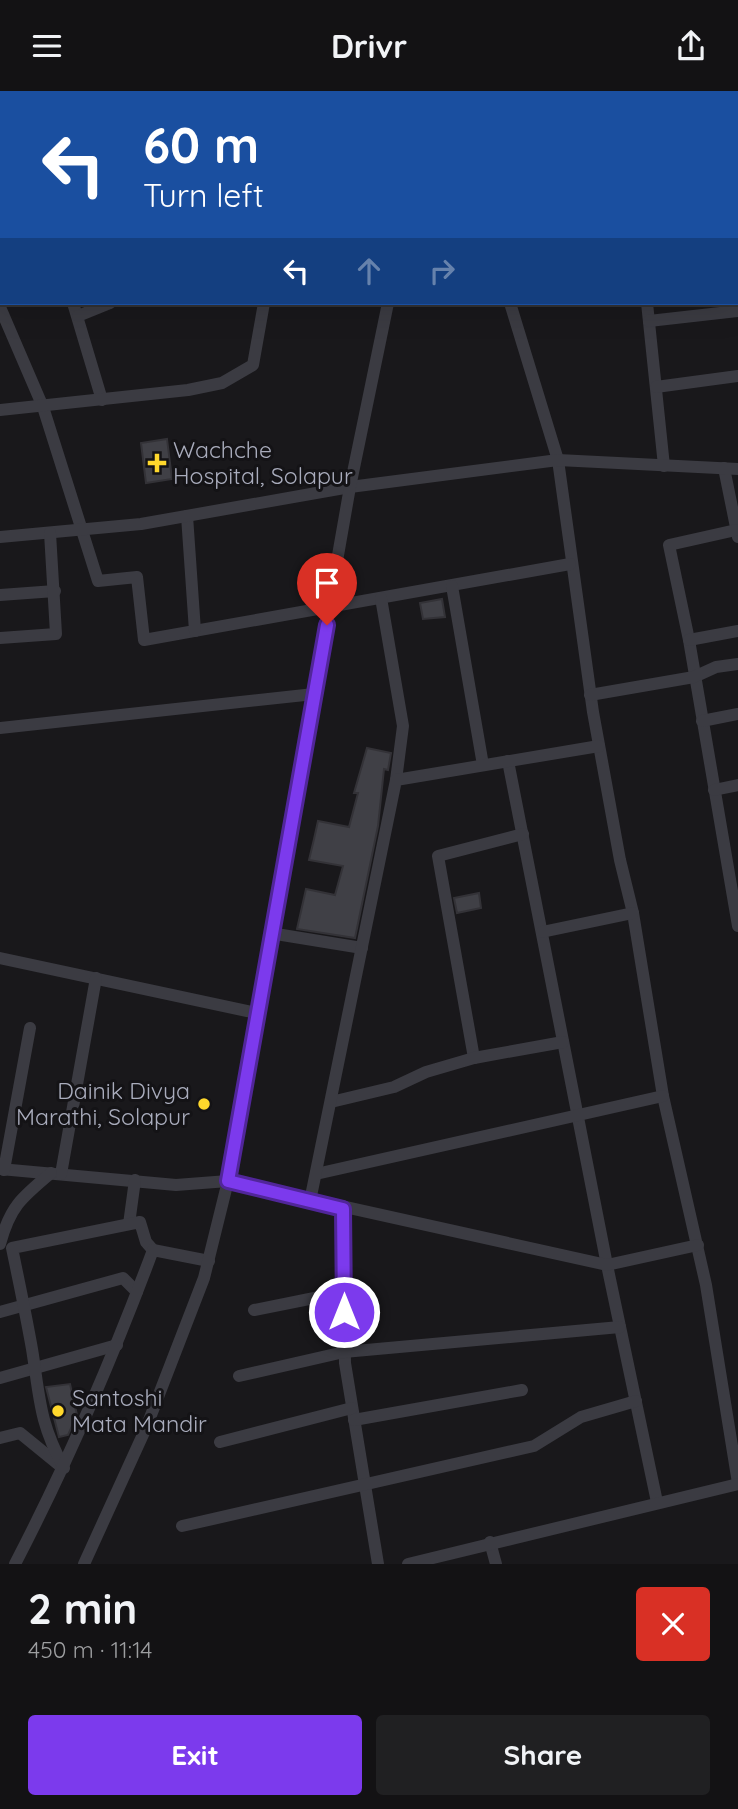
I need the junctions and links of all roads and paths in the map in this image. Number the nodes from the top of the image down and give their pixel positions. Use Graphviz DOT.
graph roads {
  1 [pos="74,305"];
  2 [pos="105,305"];
  3 [pos="264,305"];
  4 [pos="388,305"];
  5 [pos="511,305"];
  6 [pos="647,305"];
  7 [pos="0,307"];
  8 [pos="738,311"];
  9 [pos="78,316"];
  10 [pos="649,321"];
  11 [pos="738,376"];
  12 [pos="656,387"];
  13 [pos="102,400"];
  14 [pos="43,407"];
  15 [pos="0,410"];
  16 [pos="558,460"];
  17 [pos="664,466"];
  18 [pos="724,468"];
  19 [pos="738,469"];
  20 [pos="349,487"];
  21 [pos="187,516"];
  22 [pos="83,529"];
  23 [pos="50,533"];
  24 [pos="737,534"];
  25 [pos="0,537"];
  26 [pos="570,564"];
  27 [pos="452,586"];
  28 [pos="55,591"];
  29 [pos="0,595"];
  30 [pos="381,598"];
  31 [pos="331,606"];
  32 [pos="195,631"];
  33 [pos="738,631"];
  34 [pos="0,638"];
  35 [pos="690,640"];
  36 [pos="738,664"];
  37 [pos="694,677"];
  38 [pos="314,694"];
  39 [pos="590,695"];
  40 [pos="738,714"];
  41 [pos="702,721"];
  42 [pos="0,728"];
  43 [pos="599,746"];
  44 [pos="508,761"];
  45 [pos="483,765"];
  46 [pos="397,780"];
  47 [pos="738,785"];
  48 [pos="714,790"];
  49 [pos="523,834"];
  50 [pos="633,913"];
  51 [pos="738,926"];
  52 [pos="542,932"];
  53 [pos="270,933"];
  54 [pos="362,948"];
  55 [pos="0,958"];
  56 [pos="96,978"];
  57 [pos="256,1013"];
  58 [pos="30,1028"];
  59 [pos="563,1042"];
  60 [pos="474,1058"];
  61 [pos="663,1096"];
  62 [pos="331,1102"];
  63 [pos="578,1115"];
  64 [pos="2,1170"];
  65 [pos="56,1174"];
  66 [pos="316,1174"];
  67 [pos="135,1180"];
  68 [pos="228,1181"];
  69 [pos="310,1201"];
  70 [pos="343,1209"];
  71 [pos="129,1224"];
  72 [pos="0,1244"];
  73 [pos="698,1245"];
  74 [pos="153,1249"];
  75 [pos="209,1261"];
  76 [pos="607,1265"];
  77 [pos="137,1292"];
  78 [pos="344,1292"];
  79 [pos="24,1307"];
  80 [pos="254,1310"];
  81 [pos="0,1313"];
  82 [pos="620,1327"];
  83 [pos="117,1345"];
  84 [pos="344,1352"];
  85 [pos="35,1370"];
  86 [pos="239,1376"];
  87 [pos="0,1378"];
  88 [pos="522,1390"];
  89 [pos="636,1401"];
  90 [pos="353,1414"];
  91 [pos="0,1438"];
  92 [pos="220,1442"];
  93 [pos="64,1468"];
  94 [pos="365,1483"];
  95 [pos="738,1483"];
  96 [pos="657,1502"];
  97 [pos="183,1526"];
  98 [pos="491,1542"];
  99 [pos="15,1564"];
  100 [pos="84,1564"];
  101 [pos="378,1564"];
  102 [pos="408,1564"];
  103 [pos="496,1564"];
  1 -- 9 [label="street"];
  2 -- 9 [label="street"];
  3 -- 13 [label="street"];
  4 -- 20 [label="street"];
  5 -- 16 [label="street"];
  6 -- 10 [label="street"];
  7 -- 14 [label="street"];
  8 -- 10 [label="street"];
  9 -- 13 [label="street"];
  10 -- 12 [label="street"];
  11 -- 12 [label="street"];
  12 -- 17 [label="street"];
  13 -- 14 [label="street"];
  14 -- 15 [label="street"];
  14 -- 22 [label="street"];
  16 -- 17 [label="street"];
  16 -- 20 [label="street"];
  16 -- 26 [label="street"];
  17 -- 18 [label="street"];
  18 -- 19 [label="street"];
  18 -- 24 [label="street"];
  20 -- 21 [label="street"];
  20 -- 31 [label="street"];
  21 -- 22 [label="street"];
  21 -- 32 [label="street"];
  22 -- 23 [label="street"];
  22 -- 32 [label="street"];
  23 -- 25 [label="street"];
  23 -- 28 [label="street"];
  24 -- 35 [label="street"];
  26 -- 27 [label="street"];
  26 -- 39 [label="street"];
  27 -- 30 [label="street"];
  27 -- 45 [label="street"];
  28 -- 29 [label="street"];
  28 -- 34 [label="street"];
  30 -- 31 [label="street"];
  30 -- 46 [label="street"];
  31 -- 32 [label="street"];
  31 -- 38 [label="street"];
  33 -- 35 [label="street"];
  35 -- 37 [label="street"];
  36 -- 37 [label="street"];
  37 -- 39 [label="street"];
  37 -- 41 [label="street"];
  38 -- 42 [label="street"];
  38 -- 53 [label="street"];
  39 -- 43 [label="street"];
  40 -- 41 [label="street"];
  41 -- 48 [label="street"];
  43 -- 44 [label="street"];
  43 -- 50 [label="street"];
  44 -- 45 [label="street"];
  44 -- 49 [label="street"];
  45 -- 46 [label="street"];
  46 -- 54 [label="street"];
  47 -- 48 [label="street"];
  48 -- 51 [label="street"];
  49 -- 52 [label="street"];
  49 -- 60 [label="street"];
  50 -- 52 [label="street"];
  50 -- 61 [label="street"];
  52 -- 59 [label="street"];
  53 -- 54 [label="street"];
  53 -- 57 [label="street"];
  54 -- 62 [label="street"];
  55 -- 56 [label="street"];
  56 -- 57 [label="street"];
  56 -- 65 [label="street"];
  57 -- 68 [label="street"];
  58 -- 64 [label="street"];
  59 -- 60 [label="street"];
  59 -- 63 [label="street"];
  60 -- 62 [label="street"];
  61 -- 63 [label="street"];
  61 -- 73 [label="street"];
  62 -- 66 [label="street"];
  63 -- 66 [label="street"];
  63 -- 76 [label="street"];
  64 -- 65 [label="street"];
  65 -- 67 [label="street"];
  65 -- 72 [label="street"];
  66 -- 69 [label="street"];
  67 -- 68 [label="street"];
  67 -- 71 [label="street"];
  68 -- 69 [label="street"];
  68 -- 75 [label="street"];
  69 -- 70 [label="street"];
  70 -- 76 [label="street"];
  70 -- 78 [label="street"];
  71 -- 74 [label="street"];
  71 -- 79 [label="street"];
  73 -- 76 [label="street"];
  73 -- 95 [label="street"];
  74 -- 75 [label="street"];
  74 -- 77 [label="street"];
  75 -- 100 [label="street"];
  76 -- 82 [label="street"];
  77 -- 79 [label="street"];
  77 -- 83 [label="street"];
  78 -- 80 [label="street"];
  78 -- 84 [label="street"];
  79 -- 81 [label="street"];
  79 -- 85 [label="street"];
  82 -- 84 [label="street"];
  82 -- 89 [label="street"];
  83 -- 85 [label="street"];
  83 -- 93 [label="street"];
  84 -- 86 [label="street"];
  84 -- 90 [label="street"];
  85 -- 87 [label="street"];
  85 -- 93 [label="street"];
  88 -- 90 [label="street"];
  89 -- 94 [label="street"];
  89 -- 96 [label="street"];
  90 -- 92 [label="street"];
  90 -- 94 [label="street"];
  91 -- 93 [label="street"];
  93 -- 99 [label="street"];
  94 -- 97 [label="street"];
  94 -- 101 [label="street"];
  95 -- 96 [label="street"];
  96 -- 98 [label="street"];
  98 -- 102 [label="street"];
  98 -- 103 [label="street"];
}
